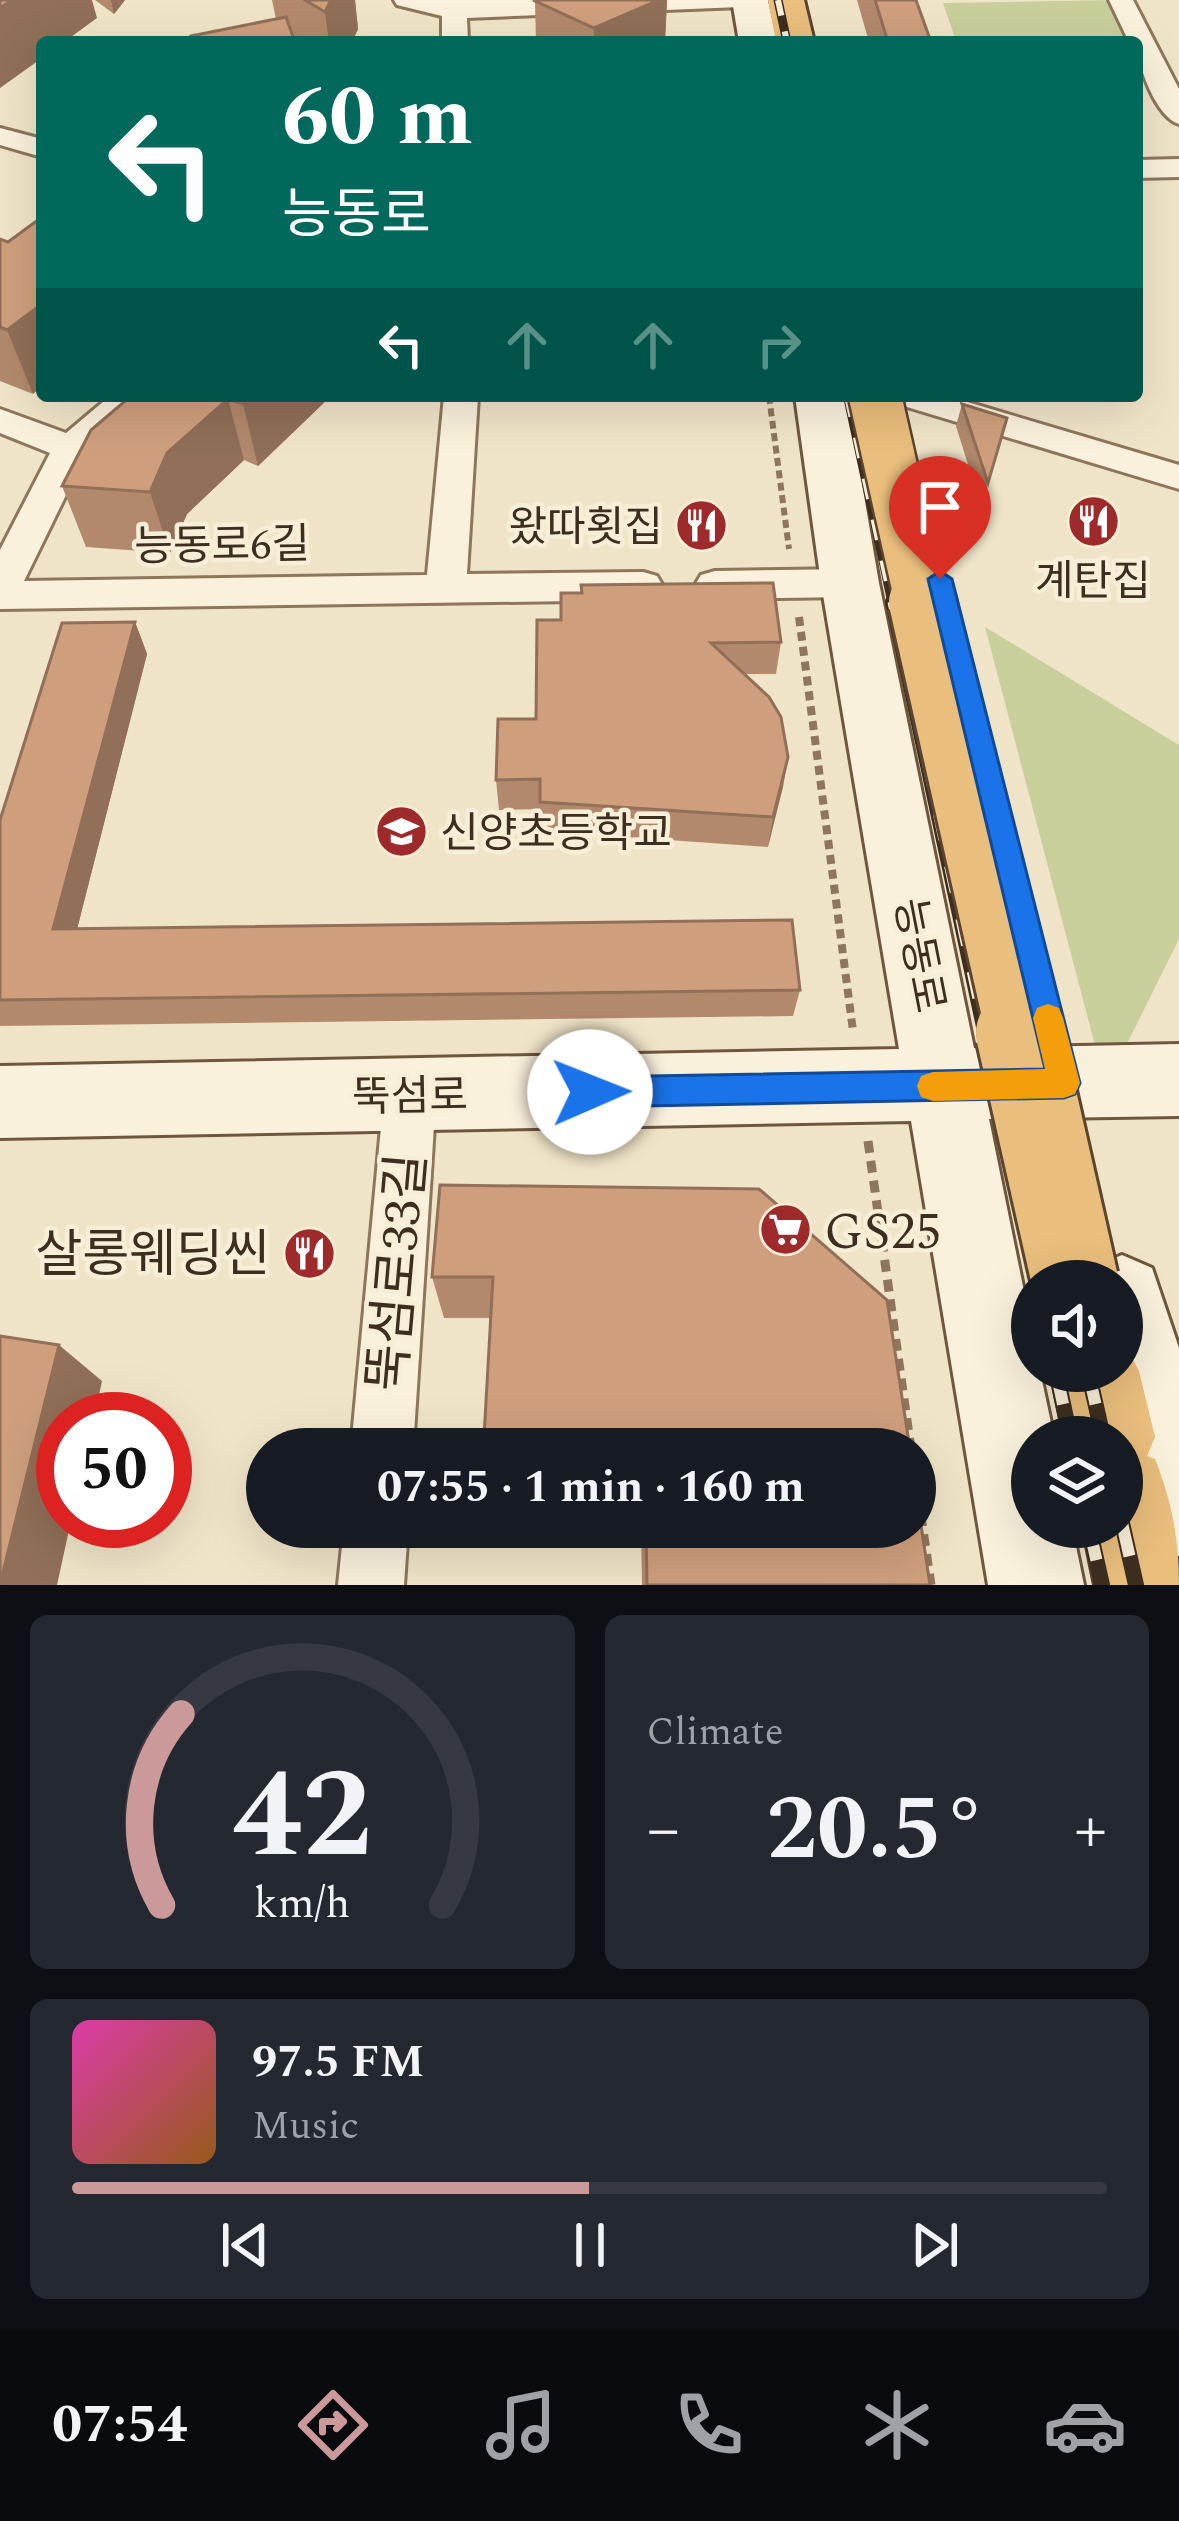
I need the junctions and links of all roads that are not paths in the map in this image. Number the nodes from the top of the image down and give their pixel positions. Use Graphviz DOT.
graph roads {
  1 [pos="406,0"];
  2 [pos="746,0"];
  3 [pos="769,0"];
  4 [pos="789,0"];
  5 [pos="1121,0"];
  6 [pos="454,11"];
  7 [pos="455,36"];
  8 [pos="756,36"];
  9 [pos="777,36"];
  10 [pos="798,36"];
  11 [pos="1139,36"];
  12 [pos="1143,44"];
  13 [pos="1179,116"];
  14 [pos="0,136"];
  15 [pos="36,146"];
  16 [pos="1179,167"];
  17 [pos="1143,169"];
  18 [pos="124,402"];
  19 [pos="461,402"];
  20 [pos="821,402"];
  21 [pos="854,402"];
  22 [pos="876,402"];
  23 [pos="895,402"];
  24 [pos="929,402"];
  25 [pos="0,420"];
  26 [pos="71,448"];
  27 [pos="1179,477"];
  28 [pos="822,584"];
  29 [pos="446,588"];
  30 [pos="0,592"];
  31 [pos="1179,1080"];
  32 [pos="1064,1083"];
  33 [pos="946,1086"];
  34 [pos="410,1095"];
  35 [pos="0,1102"];
  36 [pos="1037,1260"];
  37 [pos="1070,1260"];
  38 [pos="1112,1260"];
  39 [pos="1143,1376"];
  40 [pos="384,1428"];
  41 [pos="1179,1510"];
  42 [pos="374,1548"];
  43 [pos="1097,1548"];
  44 [pos="1135,1548"];
  45 [pos="371,1585"];
  46 [pos="1036,1585"];
  47 [pos="1105,1585"];
  48 [pos="1143,1585"];
  1 -- 6 [label="street"];
  2 -- 6 [label="street"];
  2 -- 8 [label="main road"];
  3 -- 9 [label="highway"];
  4 -- 10 [label="highway"];
  5 -- 11 [label="street"];
  6 -- 7 [label="street"];
  12 -- 13 [label="street"];
  14 -- 15 [label="street"];
  16 -- 17 [label="street"];
  18 -- 26 [label="street"];
  19 -- 29 [label="street"];
  20 -- 28 [label="main road, 능동로"];
  21 -- 36 [label="highway"];
  22 -- 37 [label="highway, bridge"];
  23 -- 32 [label="main road"];
  24 -- 27 [label="street"];
  25 -- 26 [label="street"];
  26 -- 30 [label="street"];
  28 -- 29 [label="street, 능동로6길"];
  28 -- 33 [label="main road, 능동로"];
  29 -- 30 [label="street, 능동로6길"];
  31 -- 32 [label="main road, 뚝섬로"];
  32 -- 33 [label="main road, 뚝섬로"];
  32 -- 38 [label="main road"];
  33 -- 34 [label="main road, 뚝섬로"];
  33 -- 46 [label="main road, 능동로"];
  34 -- 35 [label="main road, 뚝섬로"];
  34 -- 40 [label="street, 뚝섬로33길"];
  39 -- 41 [label="main road"];
  42 -- 45 [label="street"];
  43 -- 47 [label="highway"];
  44 -- 48 [label="highway"];
}
